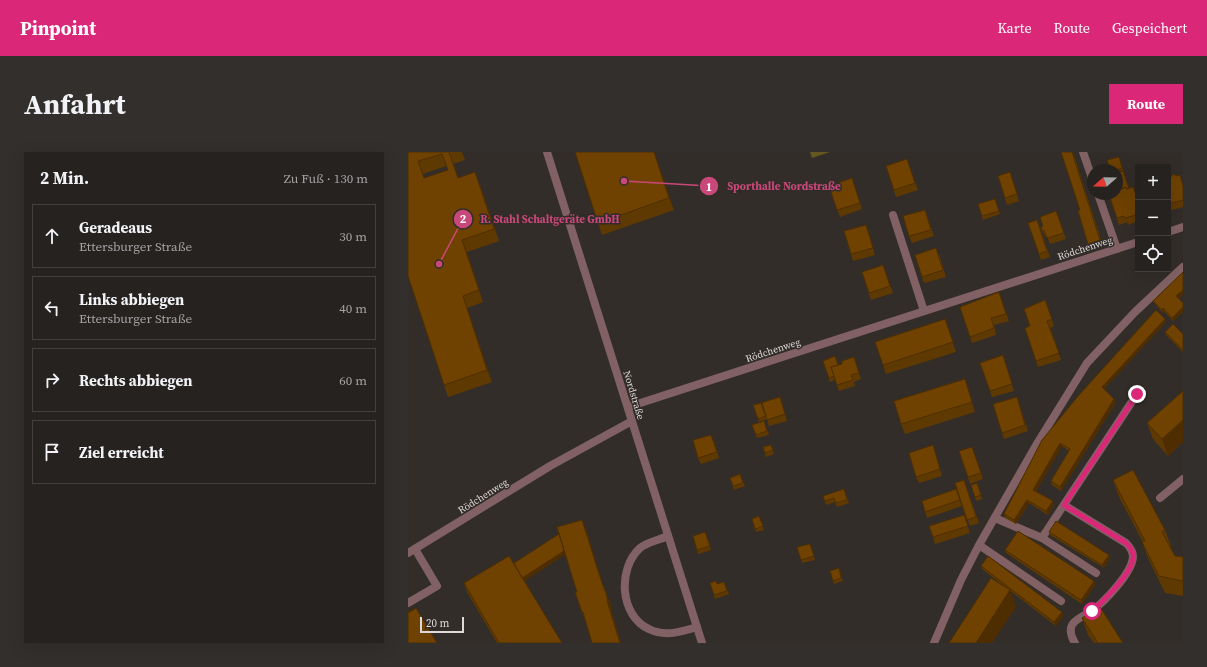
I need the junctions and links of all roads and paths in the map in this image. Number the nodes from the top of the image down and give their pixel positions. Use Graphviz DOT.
graph roads {
  1 [pos="547,152"];
  2 [pos="1083,152"];
  3 [pos="1087,164"];
  4 [pos="1100,200"];
  5 [pos="893,215"];
  6 [pos="1183,227"];
  7 [pos="1171,231"];
  8 [pos="1135,243"];
  9 [pos="1117,249"];
  10 [pos="1183,267"];
  11 [pos="924,311"];
  12 [pos="1137,394"];
  13 [pos="628,407"];
  14 [pos="632,420"];
  15 [pos="1183,479"];
  16 [pos="1160,498"];
  17 [pos="1064,505"];
  18 [pos="994,518"];
  19 [pos="668,536"];
  20 [pos="1042,538"];
  21 [pos="979,545"];
  22 [pos="412,551"];
  23 [pos="1096,573"];
  24 [pos="1061,601"];
  25 [pos="408,603"];
  26 [pos="697,627"];
  27 [pos="702,643"];
  28 [pos="934,643"];
  29 [pos="1075,643"];
  1 -- 13 [label="street, Nordstraße"];
  2 -- 3 [label="street"];
  4 -- 9 [label="street"];
  5 -- 11 [label="street"];
  6 -- 7 [label="street"];
  8 -- 9 [label="street, Rödchenweg"];
  9 -- 11 [label="street, Rödchenweg"];
  10 -- 18 [label="street"];
  11 -- 13 [label="street, Rödchenweg"];
  12 -- 17 [label="street"];
  13 -- 14 [label="street, Nordstraße"];
  14 -- 19 [label="street, Nordstraße"];
  14 -- 22 [label="street, Rödchenweg"];
  15 -- 16 [label="street"];
  17 -- 20 [label="street"];
  17 -- 29 [label="street"];
  18 -- 20 [label="street"];
  18 -- 21 [label="street"];
  19 -- 26 [label="street, Nordstraße"];
  19 -- 26 [label="street"];
  20 -- 23 [label="street"];
  21 -- 24 [label="street"];
  21 -- 28 [label="street"];
  22 -- 25 [label="street"];
  26 -- 27 [label="street, Nordstraße"];
}
